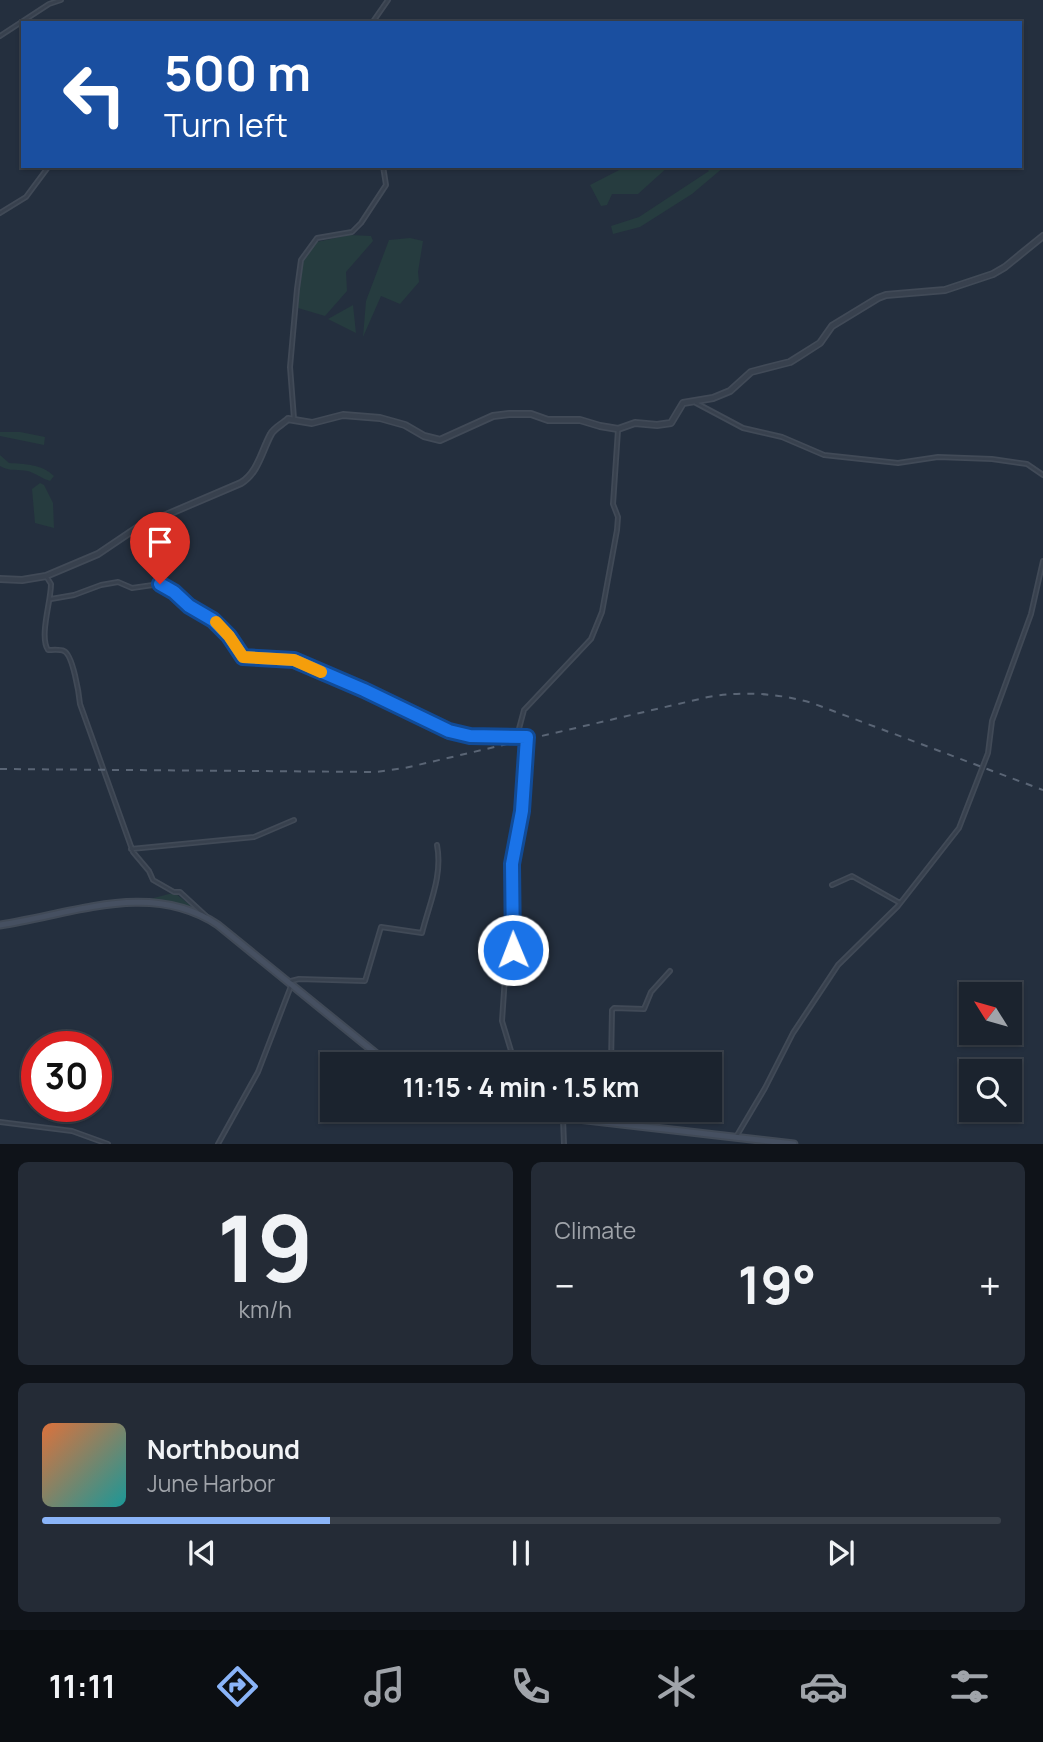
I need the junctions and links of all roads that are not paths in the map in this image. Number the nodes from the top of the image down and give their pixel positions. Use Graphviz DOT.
graph roads {
  1 [pos="61,0"];
  2 [pos="388,0"];
  3 [pos="23,21"];
  4 [pos="373,21"];
  5 [pos="21,22"];
  6 [pos="0,36"];
  7 [pos="48,168"];
  8 [pos="383,168"];
  9 [pos="0,213"];
  10 [pos="1043,236"];
  11 [pos="694,401"];
  12 [pos="294,419"];
  13 [pos="618,429"];
  14 [pos="1043,475"];
  15 [pos="1043,561"];
  16 [pos="46,576"];
  17 [pos="0,579"];
  18 [pos="51,599"];
  19 [pos="517,737"];
  20 [pos="294,820"];
  21 [pos="437,845"];
  22 [pos="131,849"];
  23 [pos="832,885"];
  24 [pos="901,903"];
  25 [pos="208,919"];
  26 [pos="0,925"];
  27 [pos="670,971"];
  28 [pos="289,985"];
  29 [pos="374,1052"];
  30 [pos="511,1052"];
  31 [pos="611,1052"];
  32 [pos="0,1122"];
  33 [pos="563,1122"];
  34 [pos="606,1122"];
  35 [pos="736,1137"];
  36 [pos="108,1143"];
  37 [pos="218,1143"];
  38 [pos="564,1143"];
  39 [pos="794,1143"];
  1 -- 3 [label="street"];
  2 -- 4 [label="street"];
  5 -- 6 [label="street"];
  7 -- 9 [label="street"];
  8 -- 12 [label="street"];
  10 -- 11 [label="street"];
  11 -- 13 [label="street"];
  11 -- 14 [label="street"];
  12 -- 13 [label="street"];
  12 -- 16 [label="street"];
  13 -- 19 [label="street"];
  15 -- 24 [label="street"];
  16 -- 17 [label="street"];
  16 -- 18 [label="street"];
  18 -- 19 [label="street"];
  18 -- 22 [label="street"];
  19 -- 30 [label="street"];
  20 -- 22 [label="street"];
  21 -- 28 [label="street"];
  22 -- 25 [label="street"];
  23 -- 24 [label="street"];
  24 -- 35 [label="street"];
  25 -- 26 [label="main road"];
  25 -- 28 [label="main road"];
  27 -- 31 [label="street"];
  28 -- 29 [label="main road"];
  28 -- 37 [label="street"];
  32 -- 36 [label="street"];
  33 -- 38 [label="street"];
  34 -- 35 [label="main road"];
  35 -- 39 [label="main road"];
}
